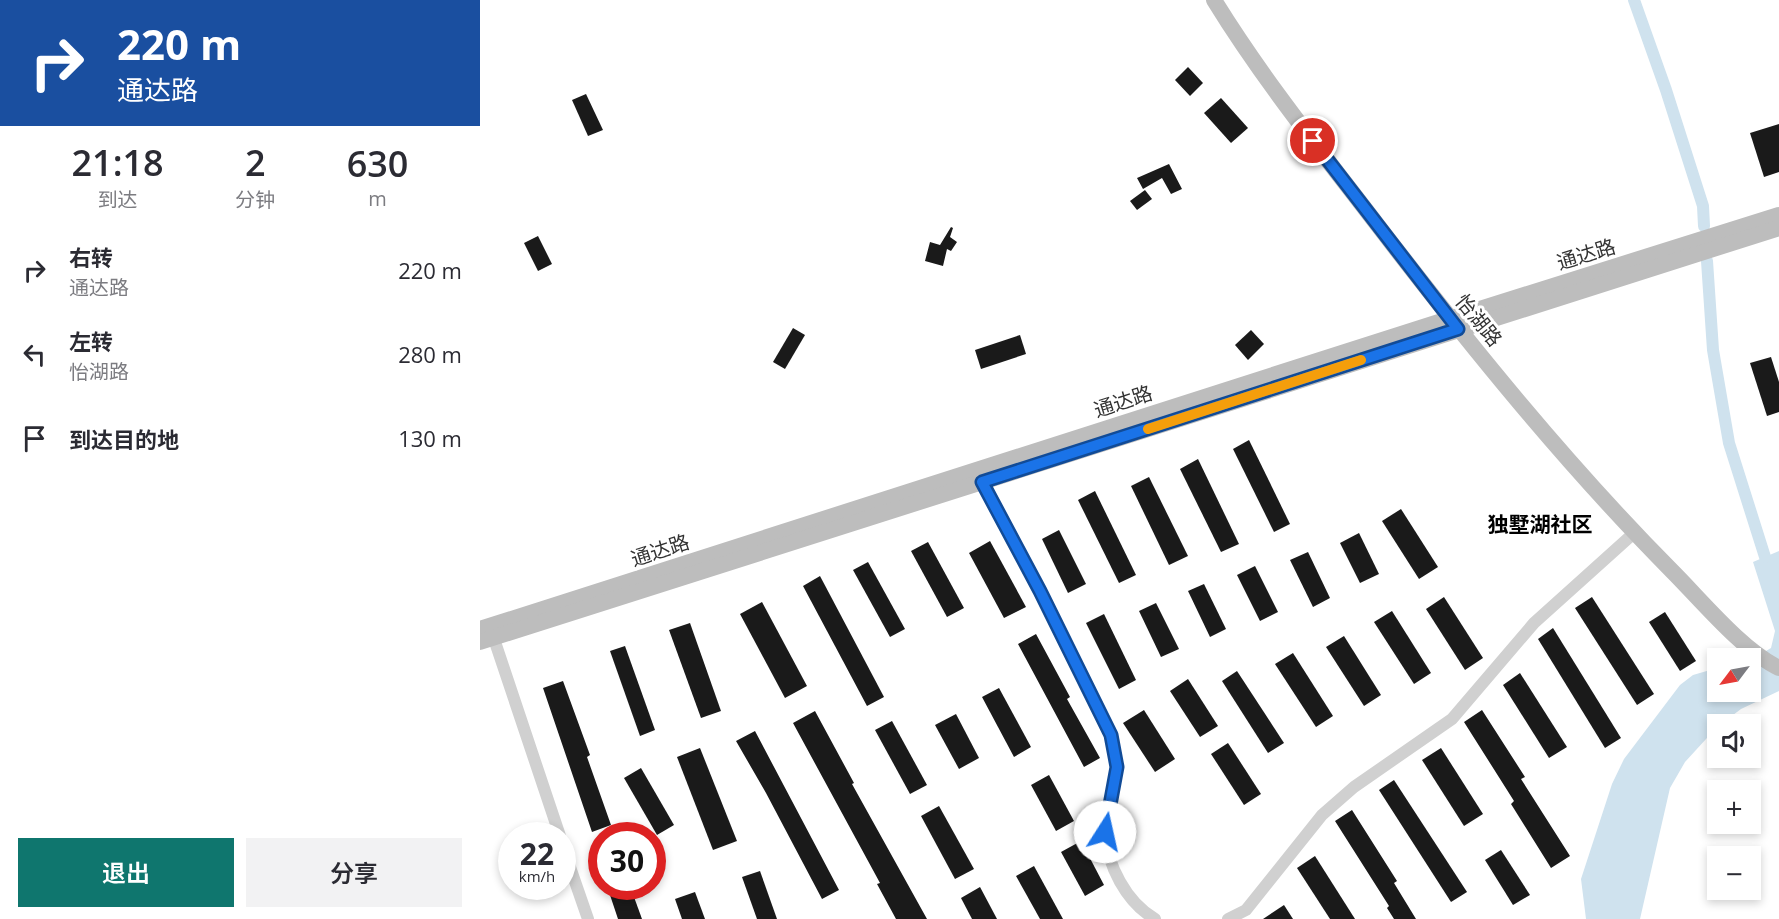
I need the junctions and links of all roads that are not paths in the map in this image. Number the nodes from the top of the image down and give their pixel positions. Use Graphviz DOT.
graph roads {
  1 [pos="1214,0"];
  2 [pos="1779,215"];
  3 [pos="1779,228"];
  4 [pos="1454,324"];
  5 [pos="979,476"];
  6 [pos="1634,533"];
  7 [pos="486,634"];
  8 [pos="1779,668"];
  9 [pos="555,822"];
  10 [pos="576,884"];
  11 [pos="588,919"];
  12 [pos="1155,919"];
  13 [pos="1228,919"];
  1 -- 4 [label="main road, 怡湖路"];
  2 -- 4 [label="main road, 通达路"];
  3 -- 4 [label="main road, 通达路"];
  4 -- 5 [label="main road, 通达路"];
  4 -- 6 [label="main road, 怡湖路"];
  5 -- 7 [label="main road, 通达路"];
  5 -- 12 [label="street"];
  6 -- 8 [label="main road, 怡湖路"];
  6 -- 13 [label="street"];
  7 -- 9 [label="street"];
  10 -- 11 [label="street"];
}
